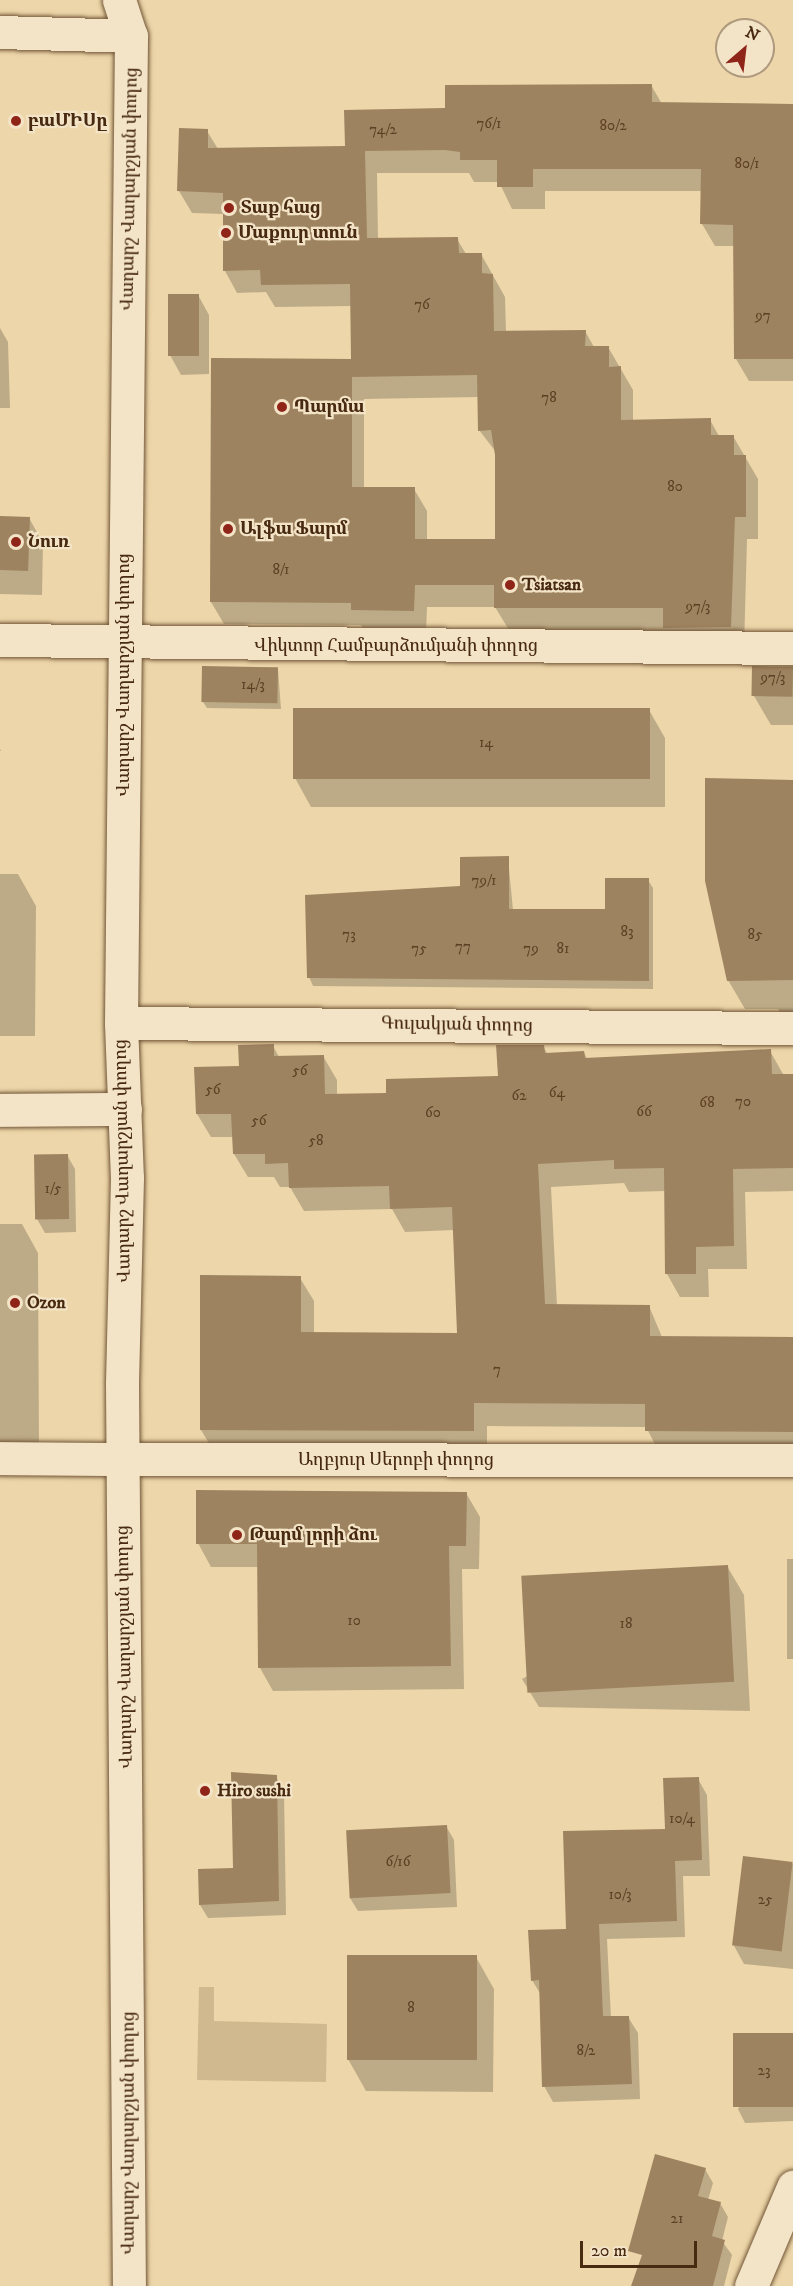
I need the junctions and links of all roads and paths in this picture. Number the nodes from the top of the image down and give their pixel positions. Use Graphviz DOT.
graph roads {
  1 [pos="118,0"];
  2 [pos="134,0"];
  3 [pos="0,32"];
  4 [pos="131,36"];
  5 [pos="0,640"];
  6 [pos="125,640"];
  7 [pos="793,648"];
  8 [pos="122,1023"];
  9 [pos="793,1028"];
  10 [pos="125,1109"];
  11 [pos="0,1110"];
  12 [pos="0,1458"];
  13 [pos="122,1459"];
  14 [pos="793,1460"];
  15 [pos="793,2187"];
  16 [pos="129,2286"];
  17 [pos="751,2286"];
  1 -- 4 [label="street, Վաղարշ Վաղարշյան փողոց"];
  2 -- 4 [label="street, Վաղարշ Վաղարշյան փողոց"];
  3 -- 4 [label="street"];
  4 -- 6 [label="street, Վաղարշ Վաղարշյան փողոց"];
  5 -- 6 [label="street, Վիկտոր Համբարձումյանի փողոց"];
  6 -- 7 [label="street, Վիկտոր Համբարձումյանի փողոց"];
  6 -- 8 [label="street, Վաղարշ Վաղարշյան փողոց"];
  8 -- 9 [label="street, Գուլակյան փողոց"];
  8 -- 10 [label="street, Վաղարշ Վաղարշյան փողոց"];
  10 -- 11 [label="street"];
  10 -- 13 [label="street, Վաղարշ Վաղարշյան փողոց"];
  12 -- 13 [label="street, Աղբյուր Սերոբի փողոց"];
  13 -- 14 [label="street, Աղբյուր Սերոբի փողոց"];
  13 -- 16 [label="street, Վաղարշ Վաղարշյան փողոց"];
  15 -- 17 [label="street"];
}
